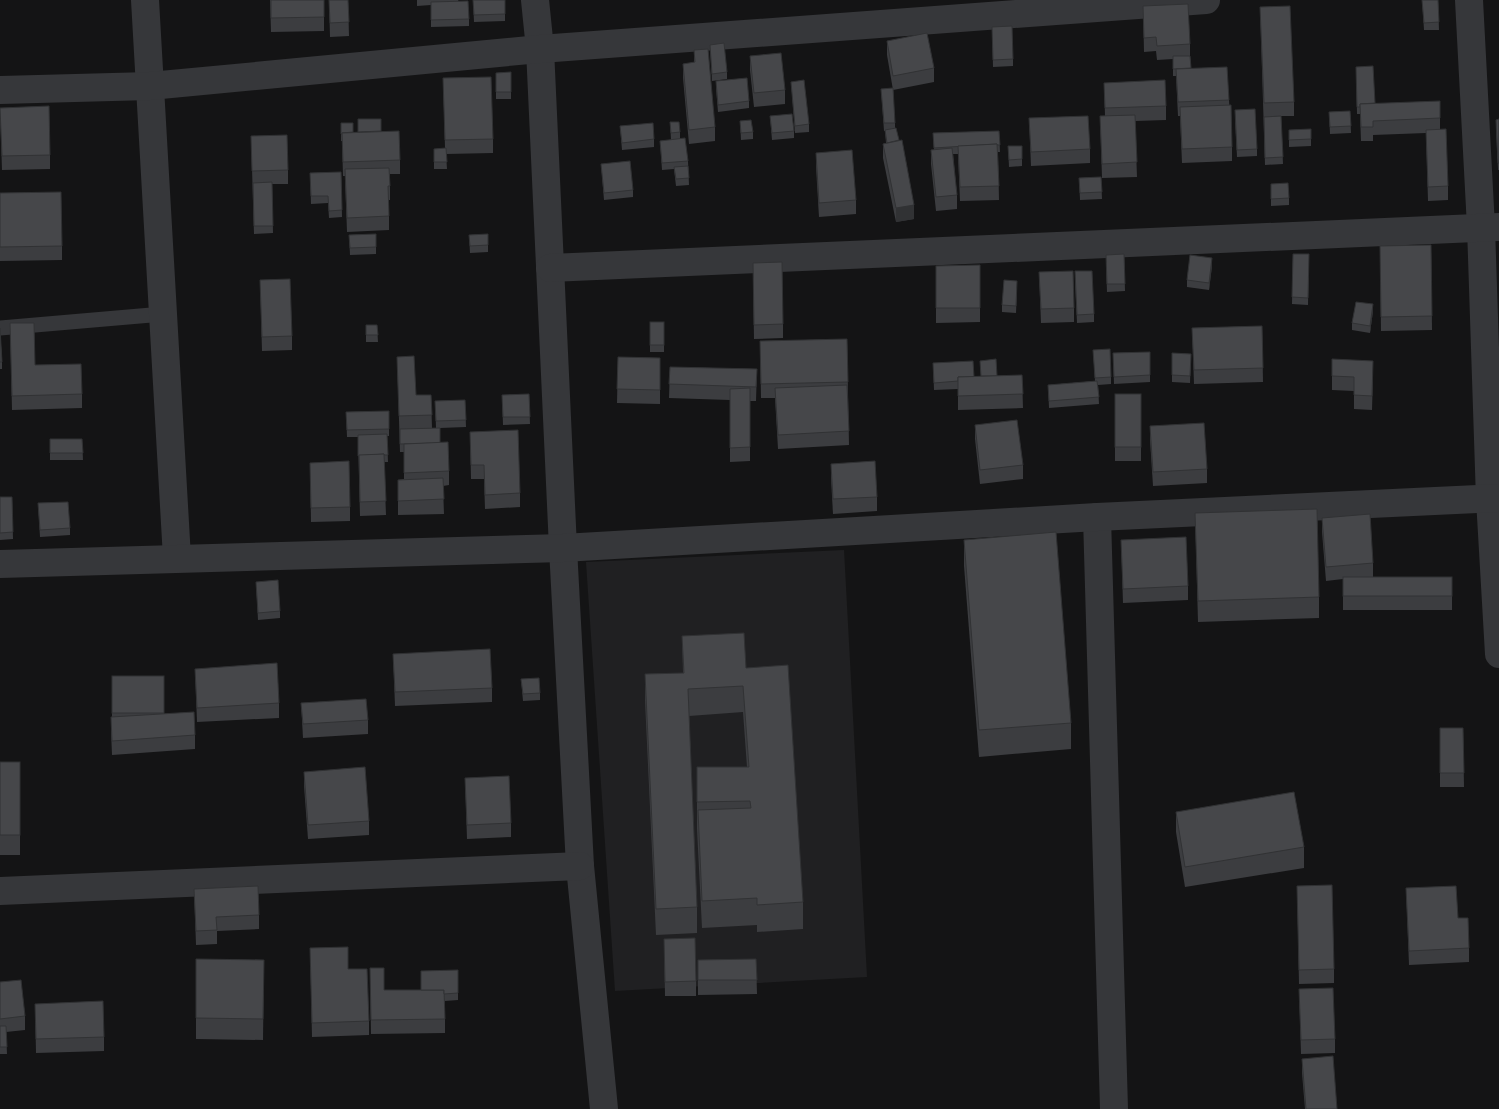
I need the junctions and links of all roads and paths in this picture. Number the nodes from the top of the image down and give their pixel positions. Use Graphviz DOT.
graph roads {
  1 [pos="145,0"];
  2 [pos="535,0"];
  3 [pos="1206,0"];
  4 [pos="1469,0"];
  5 [pos="540,49"];
  6 [pos="150,86"];
  7 [pos="0,90"];
  8 [pos="1490,227"];
  9 [pos="550,268"];
  10 [pos="163,314"];
  11 [pos="0,328"];
  12 [pos="1495,498"];
  13 [pos="1097,517"];
  14 [pos="563,548"];
  15 [pos="177,558"];
  16 [pos="0,564"];
  17 [pos="1499,654"];
  18 [pos="580,866"];
  19 [pos="0,891"];
  20 [pos="604,1109"];
  21 [pos="1114,1109"];
  1 -- 6 [label="street"];
  2 -- 5 [label="street"];
  3 -- 5 [label="street"];
  4 -- 8 [label="street"];
  5 -- 6 [label="street"];
  5 -- 9 [label="street"];
  6 -- 7 [label="street"];
  6 -- 10 [label="street"];
  8 -- 9 [label="street"];
  8 -- 12 [label="street"];
  9 -- 14 [label="street"];
  10 -- 11 [label="lane"];
  10 -- 15 [label="street"];
  12 -- 13 [label="street"];
  12 -- 17 [label="street"];
  13 -- 14 [label="street"];
  13 -- 21 [label="street"];
  14 -- 15 [label="street"];
  14 -- 18 [label="street"];
  15 -- 16 [label="street"];
  18 -- 19 [label="street"];
  18 -- 20 [label="street"];
}
